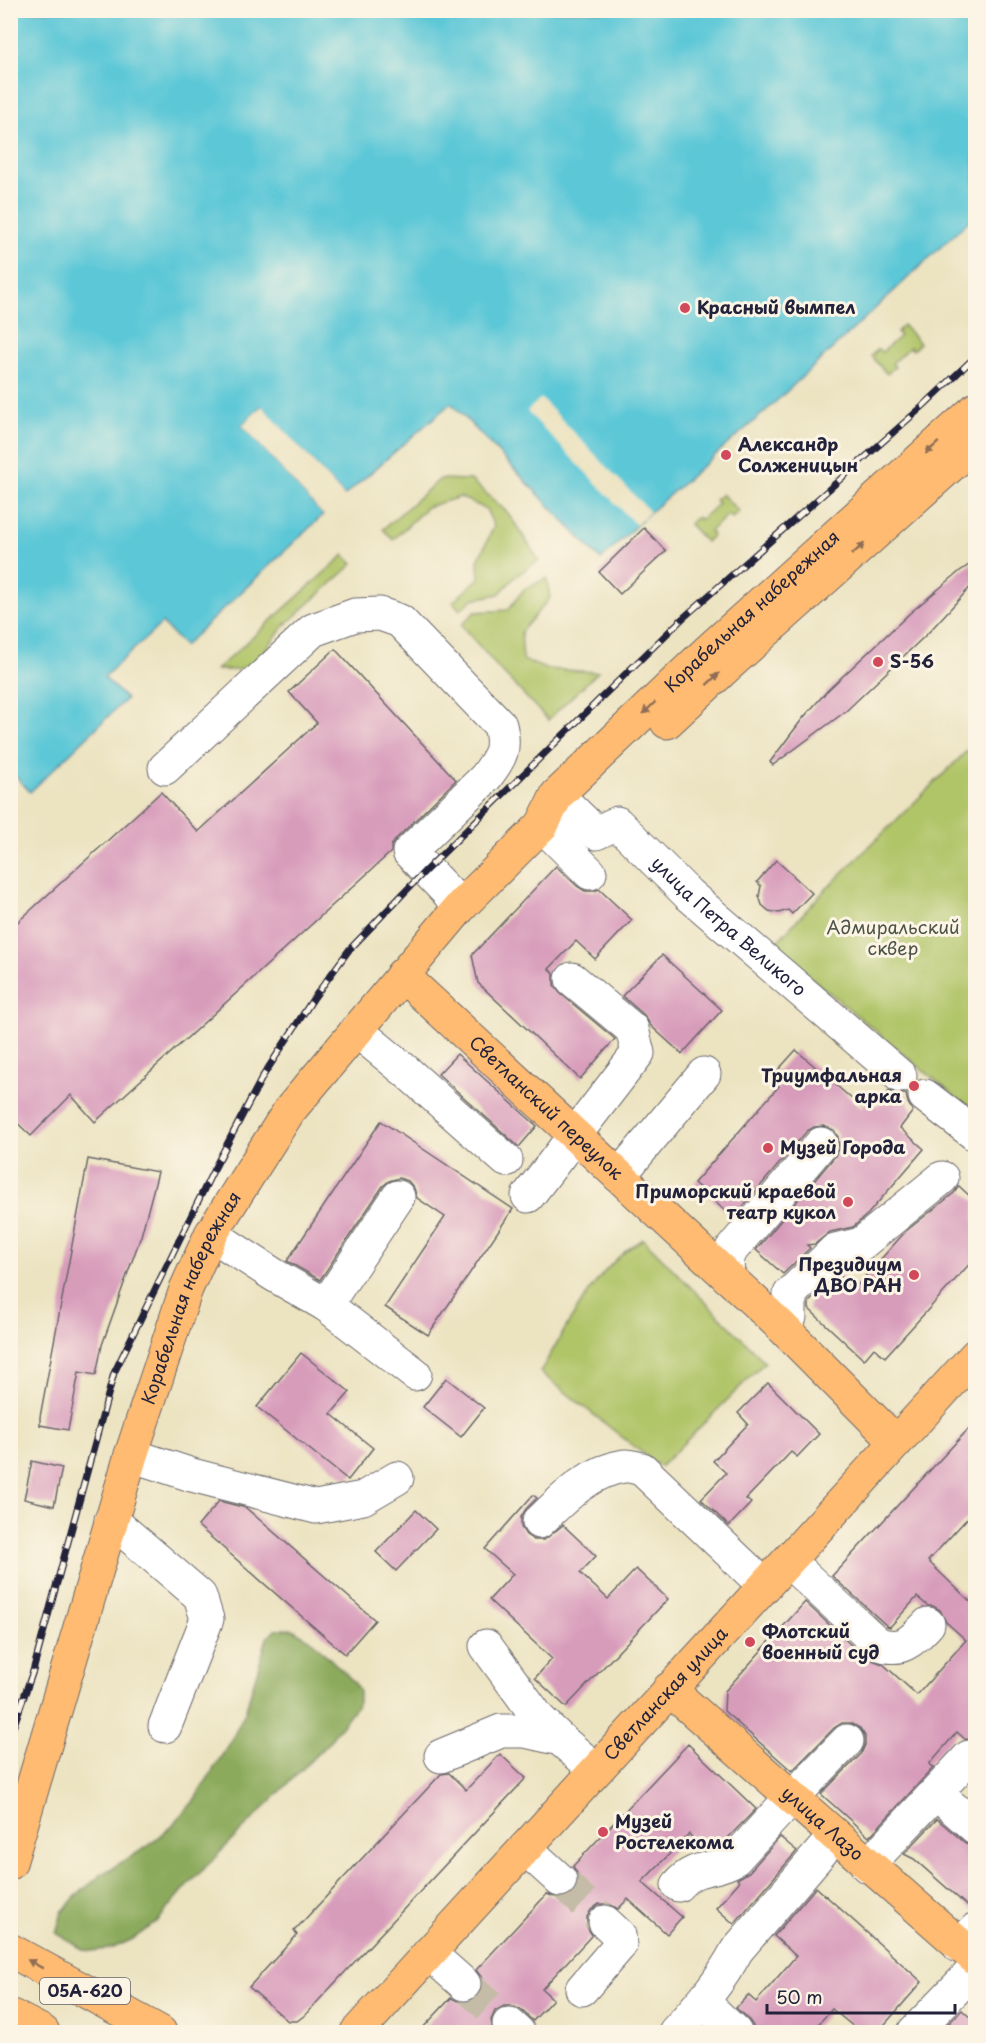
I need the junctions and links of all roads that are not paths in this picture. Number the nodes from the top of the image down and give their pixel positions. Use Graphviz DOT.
graph roads {
  1 [pos="975,409"];
  2 [pos="975,443"];
  3 [pos="165,768"];
  4 [pos="565,803"];
  5 [pos="542,825"];
  6 [pos="590,873"];
  7 [pos="461,906"];
  8 [pos="402,975"];
  9 [pos="572,979"];
  10 [pos="356,1030"];
  11 [pos="704,1074"];
  12 [pos="575,1135"];
  13 [pos="975,1135"];
  14 [pos="821,1144"];
  15 [pos="506,1160"];
  16 [pos="619,1176"];
  17 [pos="942,1178"];
  18 [pos="528,1196"];
  19 [pos="398,1197"];
  20 [pos="211,1234"];
  21 [pos="728,1277"];
  22 [pos="326,1305"];
  23 [pos="781,1326"];
  24 [pos="975,1355"];
  25 [pos="415,1374"];
  26 [pos="896,1442"];
  27 [pos="131,1455"];
  28 [pos="397,1479"];
  29 [pos="111,1520"];
  30 [pos="539,1522"];
  31 [pos="788,1561"];
  32 [pos="765,1586"];
  33 [pos="928,1624"];
  34 [pos="486,1646"];
  35 [pos="669,1689"];
  36 [pos="165,1726"];
  37 [pos="560,1739"];
  38 [pos="847,1741"];
  39 [pos="441,1756"];
  40 [pos="969,1757"];
  41 [pos="596,1770"];
  42 [pos="937,1794"];
  43 [pos="791,1798"];
  44 [pos="17,1814"];
  45 [pos="975,1828"];
  46 [pos="834,1837"];
  47 [pos="525,1848"];
  48 [pos="10,1863"];
  49 [pos="867,1866"];
  50 [pos="560,1880"];
  51 [pos="678,1885"];
  52 [pos="605,1922"];
  53 [pos="10,1950"];
  54 [pos="971,1950"];
  55 [pos="429,1953"];
  56 [pos="464,1984"];
  57 [pos="582,1989"];
  58 [pos="703,2002"];
  59 [pos="10,2015"];
  60 [pos="43,2032"];
  61 [pos="160,2032"];
  62 [pos="357,2032"];
  63 [pos="675,2032"];
  64 [pos="735,2032"];
  65 [pos="914,2032"];
  1 -- 4 [label="main road, Корабельная набережная, one-way"];
  4 -- 2 [label="main road, Корабельная набережная, one-way"];
  3 -- 7 [label="street"];
  4 -- 5 [label="main road, Корабельная набережная"];
  4 -- 13 [label="street, улица Петра Великого"];
  5 -- 6 [label="street"];
  5 -- 7 [label="main road, Корабельная набережная"];
  7 -- 8 [label="main road, Корабельная набережная"];
  8 -- 10 [label="main road, Корабельная набережная"];
  8 -- 12 [label="main road, Светланский переулок"];
  9 -- 12 [label="street"];
  10 -- 15 [label="street"];
  10 -- 20 [label="main road, Корабельная набережная"];
  11 -- 16 [label="street"];
  12 -- 16 [label="main road, Светланский переулок"];
  12 -- 18 [label="street"];
  14 -- 21 [label="street"];
  16 -- 21 [label="main road, Светланский переулок"];
  17 -- 23 [label="street"];
  19 -- 22 [label="street"];
  20 -- 22 [label="street"];
  20 -- 27 [label="main road, Корабельная набережная"];
  21 -- 23 [label="main road, Светланский переулок"];
  22 -- 25 [label="street"];
  23 -- 26 [label="main road, Светланский переулок"];
  24 -- 26 [label="main road, Светланская улица"];
  26 -- 31 [label="main road, Светланская улица"];
  27 -- 28 [label="street"];
  27 -- 29 [label="main road, Корабельная набережная"];
  29 -- 36 [label="street"];
  29 -- 44 [label="main road, Корабельная набережная"];
  30 -- 32 [label="street"];
  31 -- 32 [label="main road, Светланская улица"];
  31 -- 33 [label="street"];
  32 -- 35 [label="main road, Светланская улица"];
  34 -- 37 [label="street"];
  35 -- 41 [label="main road, Светланская улица"];
  35 -- 43 [label="main road, улица Лазо"];
  37 -- 39 [label="street"];
  37 -- 41 [label="street"];
  38 -- 43 [label="street"];
  40 -- 42 [label="street"];
  41 -- 47 [label="main road, Светланская улица"];
  42 -- 45 [label="street"];
  42 -- 49 [label="street"];
  43 -- 46 [label="main road, улица Лазо"];
  43 -- 51 [label="street"];
  44 -- 48 [label="main road, Корабельная набережная"];
  46 -- 49 [label="main road, улица Лазо"];
  46 -- 58 [label="street"];
  47 -- 50 [label="street"];
  47 -- 55 [label="main road, Светланская улица"];
  49 -- 54 [label="main road, улица Лазо"];
  52 -- 57 [label="street"];
  61 -- 53 [label="main road, 05А-620, one-way"];
  54 -- 65 [label="street"];
  55 -- 56 [label="street"];
  55 -- 62 [label="main road, Светланская улица"];
  58 -- 63 [label="street"];
  58 -- 64 [label="street"];
  59 -- 60 [label="main road, 05А-620"];
}
